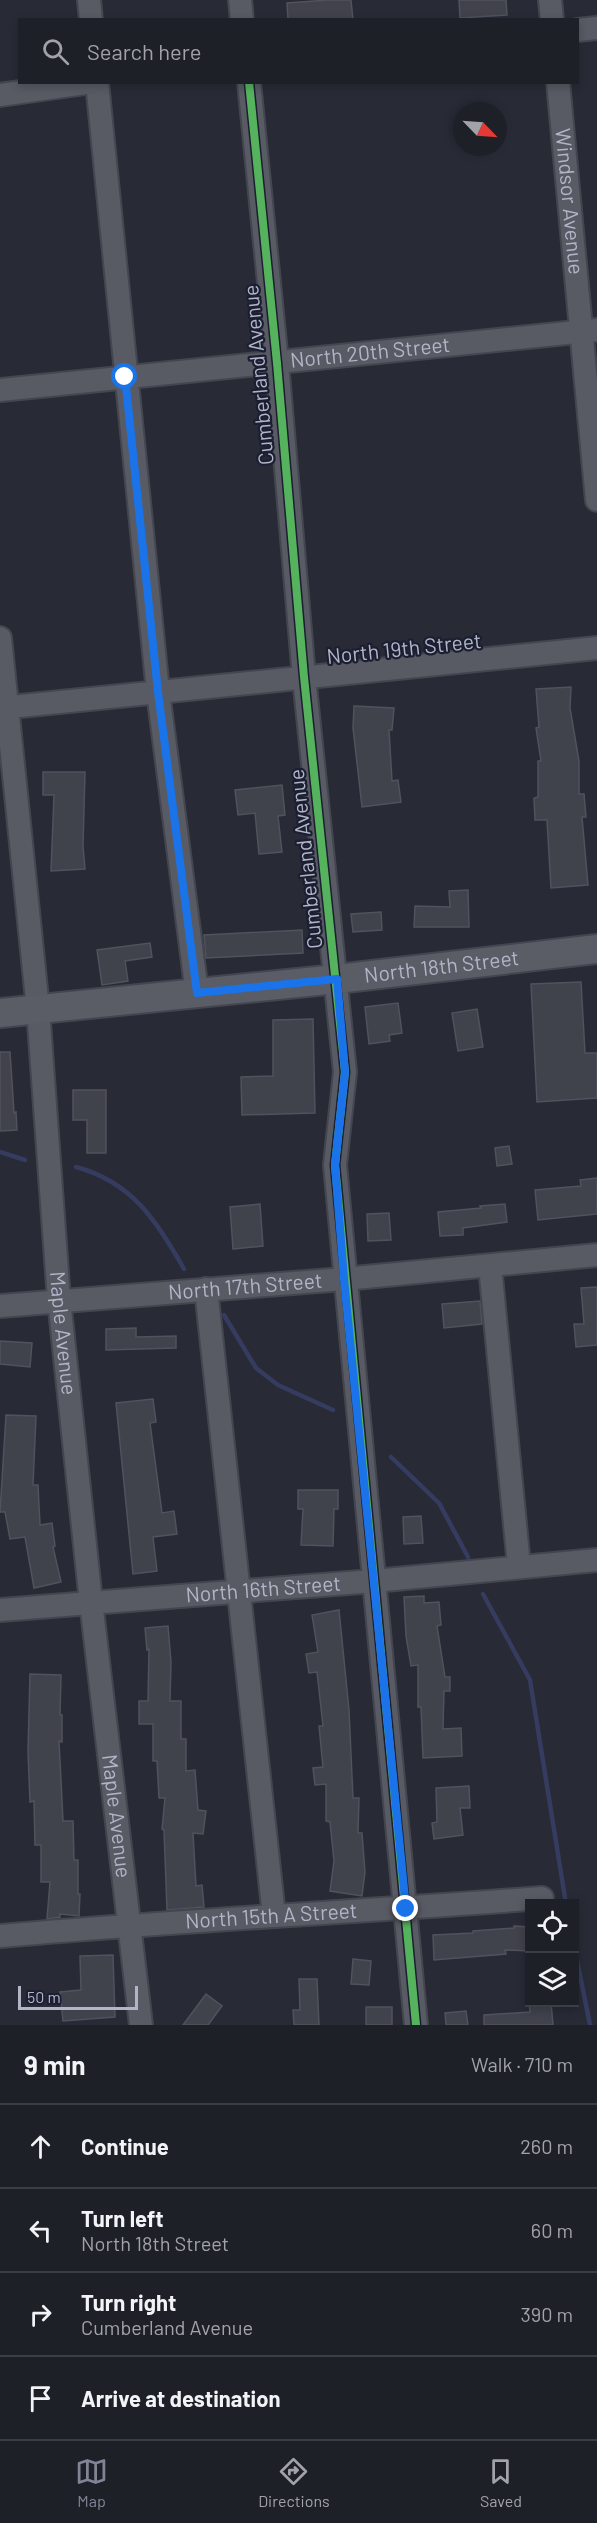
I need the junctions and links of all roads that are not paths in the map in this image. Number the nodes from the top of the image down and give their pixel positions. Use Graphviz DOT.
graph roads {
  1 [pos="89,0"];
  2 [pos="240,0"];
  3 [pos="550,0"];
  4 [pos="91,18"];
  5 [pos="242,18"];
  6 [pos="552,18"];
  7 [pos="597,28"];
  8 [pos="579,30"];
  9 [pos="77,84"];
  10 [pos="97,84"];
  11 [pos="249,84"];
  12 [pos="558,84"];
  13 [pos="0,94"];
  14 [pos="590,331"];
  15 [pos="277,363"];
  16 [pos="125,377"];
  17 [pos="0,390"];
  18 [pos="597,500"];
  19 [pos="0,638"];
  20 [pos="597,648"];
  21 [pos="304,677"];
  22 [pos="158,692"];
  23 [pos="3,708"];
  24 [pos="597,949"];
  25 [pos="337,979"];
  26 [pos="197,993"];
  27 [pos="38,1009"];
  28 [pos="0,1013"];
  29 [pos="597,1255"];
  30 [pos="490,1266"];
  31 [pos="344,1279"];
  32 [pos="207,1289"];
  33 [pos="59,1300"];
  34 [pos="0,1306"];
  35 [pos="597,1560"];
  36 [pos="519,1566"];
  37 [pos="374,1581"];
  38 [pos="240,1591"];
  39 [pos="91,1602"];
  40 [pos="0,1610"];
  41 [pos="542,1898"];
  42 [pos="406,1909"];
  43 [pos="274,1916"];
  44 [pos="130,1925"];
  45 [pos="0,1936"];
  46 [pos="141,2025"];
  47 [pos="416,2025"];
  1 -- 4 [label="street"];
  2 -- 5 [label="street"];
  3 -- 6 [label="street"];
  7 -- 8 [label="street"];
  9 -- 13 [label="street"];
  10 -- 16 [label="street"];
  11 -- 15 [label="street, Cumberland Avenue"];
  12 -- 14 [label="street, Windsor Avenue"];
  14 -- 15 [label="street, North 20th Street"];
  14 -- 18 [label="street, Windsor Avenue"];
  15 -- 16 [label="street, North 20th Street"];
  15 -- 21 [label="street, Cumberland Avenue"];
  16 -- 17 [label="street, North 20th Street"];
  16 -- 22 [label="street"];
  19 -- 23 [label="street, Maple Avenue"];
  20 -- 21 [label="street, North 19th Street"];
  21 -- 22 [label="street, North 19th Street"];
  21 -- 25 [label="street, Cumberland Avenue"];
  22 -- 23 [label="street, North 19th Street"];
  22 -- 26 [label="street"];
  23 -- 27 [label="street, Maple Avenue"];
  24 -- 25 [label="main road, North 18th Street"];
  25 -- 26 [label="main road, North 18th Street"];
  25 -- 31 [label="street, Cumberland Avenue"];
  26 -- 27 [label="main road, North 18th Street"];
  27 -- 28 [label="main road, North 18th Street"];
  27 -- 33 [label="street, Maple Avenue"];
  29 -- 30 [label="street, North 17th Street"];
  30 -- 31 [label="street, North 17th Street"];
  30 -- 36 [label="street"];
  31 -- 32 [label="street, North 17th Street"];
  31 -- 37 [label="street, Cumberland Avenue"];
  32 -- 33 [label="street, North 17th Street"];
  32 -- 38 [label="street"];
  33 -- 34 [label="street, North 17th Street"];
  33 -- 39 [label="street, Maple Avenue"];
  35 -- 36 [label="street, North 16th Street"];
  36 -- 37 [label="street, North 16th Street"];
  37 -- 38 [label="street, North 16th Street"];
  37 -- 42 [label="street, Cumberland Avenue"];
  38 -- 39 [label="street, North 16th Street"];
  38 -- 43 [label="street"];
  39 -- 40 [label="street, North 16th Street"];
  39 -- 44 [label="street, Maple Avenue"];
  41 -- 42 [label="street, North 15th A Street"];
  42 -- 43 [label="street, North 15th A Street"];
  42 -- 47 [label="street, Cumberland Avenue"];
  43 -- 44 [label="street, North 15th A Street"];
  44 -- 45 [label="street, North 15th A Street"];
  44 -- 46 [label="street, Maple Avenue"];
}
